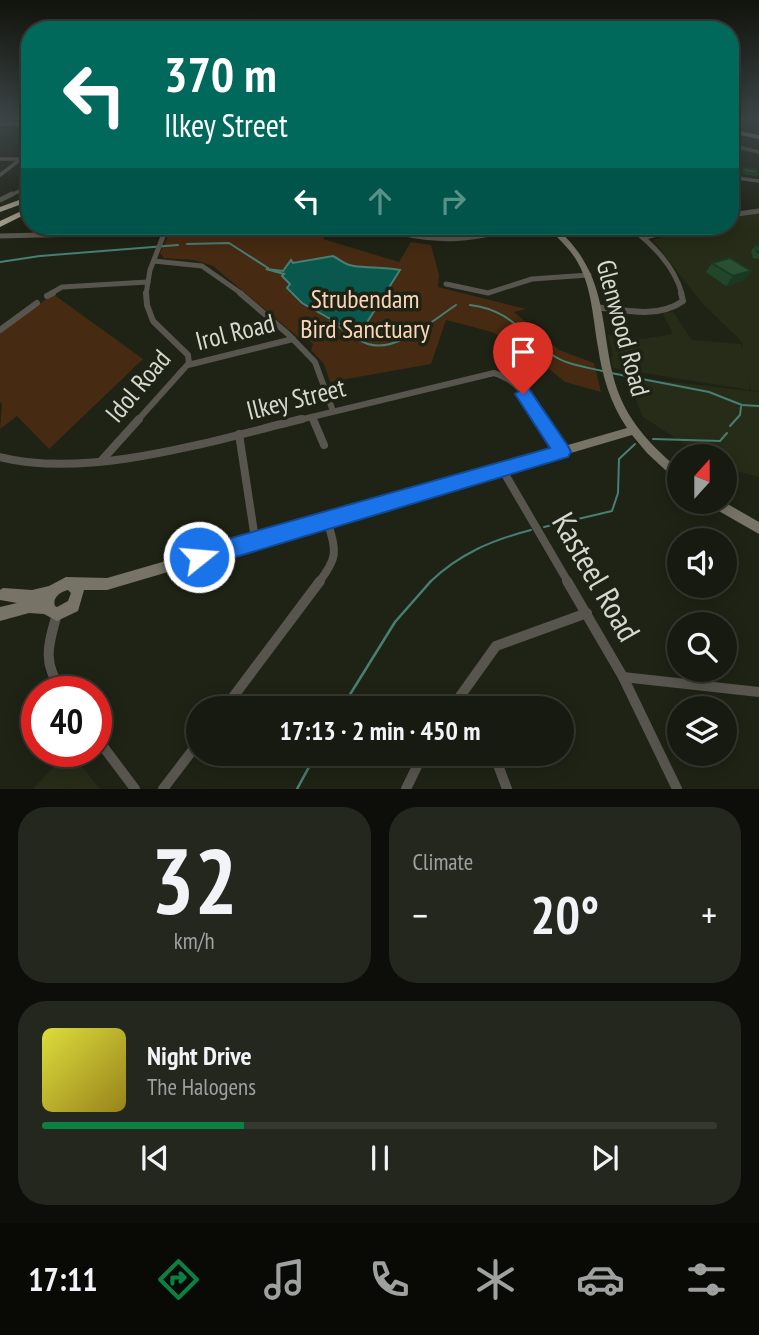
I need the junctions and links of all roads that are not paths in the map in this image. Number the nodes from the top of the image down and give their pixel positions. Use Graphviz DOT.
graph roads {
  1 [pos="21,157"];
  2 [pos="0,159"];
  3 [pos="18,159"];
  4 [pos="0,175"];
  5 [pos="739,178"];
  6 [pos="759,181"];
  7 [pos="21,192"];
  8 [pos="21,202"];
  9 [pos="21,202"];
  10 [pos="1,206"];
  11 [pos="21,206"];
  12 [pos="759,211"];
  13 [pos="739,214"];
  14 [pos="0,223"];
  15 [pos="41,235"];
  16 [pos="164,235"];
  17 [pos="402,235"];
  18 [pos="490,235"];
  19 [pos="559,235"];
  20 [pos="642,235"];
  21 [pos="653,235"];
  22 [pos="0,236"];
  23 [pos="645,237"];
  24 [pos="155,257"];
  25 [pos="589,275"];
  26 [pos="148,282"];
  27 [pos="446,284"];
  28 [pos="47,296"];
  29 [pos="37,303"];
  30 [pos="595,307"];
  31 [pos="0,330"];
  32 [pos="293,339"];
  33 [pos="188,365"];
  34 [pos="333,411"];
  35 [pos="312,417"];
  36 [pos="634,430"];
  37 [pos="239,434"];
  38 [pos="324,445"];
  39 [pos="562,452"];
  40 [pos="0,457"];
  41 [pos="102,461"];
  42 [pos="667,464"];
  43 [pos="502,469"];
  44 [pos="735,514"];
  45 [pos="327,520"];
  46 [pos="759,528"];
  47 [pos="255,539"];
  48 [pos="74,584"];
  49 [pos="107,584"];
  50 [pos="53,591"];
  51 [pos="2,594"];
  52 [pos="76,601"];
  53 [pos="52,611"];
  54 [pos="0,613"];
  55 [pos="587,613"];
  56 [pos="52,676"];
  57 [pos="623,677"];
  58 [pos="759,692"];
  59 [pos="234,696"];
  60 [pos="462,696"];
  61 [pos="112,758"];
  62 [pos="186,759"];
  63 [pos="417,766"];
  64 [pos="498,766"];
  65 [pos="135,789"];
  66 [pos="163,789"];
  67 [pos="406,789"];
  68 [pos="507,789"];
  69 [pos="677,789"];
  1 -- 3 [label="street"];
  2 -- 3 [label="street"];
  3 -- 4 [label="street"];
  5 -- 6 [label="street"];
  7 -- 10 [label="street"];
  8 -- 10 [label="highway"];
  9 -- 10 [label="highway"];
  11 -- 14 [label="highway"];
  12 -- 13 [label="street"];
  15 -- 22 [label="street"];
  16 -- 24 [label="street, Idol Road"];
  17 -- 18 [label="street"];
  19 -- 25 [label="street, Glenwood Road"];
  20 -- 23 [label="street"];
  21 -- 23 [label="street"];
  23 -- 30 [label="street"];
  24 -- 26 [label="street, Idol Road"];
  24 -- 32 [label="street"];
  25 -- 27 [label="street"];
  25 -- 30 [label="street, Glenwood Road"];
  26 -- 28 [label="street"];
  26 -- 33 [label="street, Idol Road"];
  29 -- 31 [label="street"];
  30 -- 36 [label="street, Glenwood Road"];
  32 -- 33 [label="street, Irol Road"];
  32 -- 34 [label="street"];
  33 -- 41 [label="street, Idol Road"];
  34 -- 35 [label="street, Ilkey Street"];
  34 -- 39 [label="street, Ilkey Street"];
  35 -- 37 [label="street, Ilkey Street"];
  35 -- 38 [label="street"];
  36 -- 39 [label="street"];
  36 -- 42 [label="street, Glenwood Road"];
  37 -- 41 [label="street, Ilkey Street"];
  37 -- 47 [label="street"];
  39 -- 43 [label="street"];
  40 -- 41 [label="street, Ilkey Street"];
  43 -- 45 [label="street"];
  43 -- 55 [label="street, Kasteel Road"];
  44 -- 46 [label="street"];
  45 -- 47 [label="street"];
  45 -- 59 [label="street"];
  47 -- 49 [label="street"];
  48 -- 49 [label="street"];
  48 -- 50 [label="street"];
  48 -- 52 [label="street"];
  49 -- 52 [label="street"];
  50 -- 51 [label="street"];
  50 -- 53 [label="street"];
  51 -- 54 [label="street"];
  52 -- 53 [label="street"];
  53 -- 54 [label="street"];
  53 -- 56 [label="street"];
  55 -- 57 [label="street, Kasteel Road"];
  55 -- 60 [label="street"];
  57 -- 58 [label="street"];
  57 -- 69 [label="street, Kasteel Road"];
  61 -- 65 [label="street"];
  62 -- 66 [label="street"];
  63 -- 67 [label="street"];
  64 -- 68 [label="street"];
}
